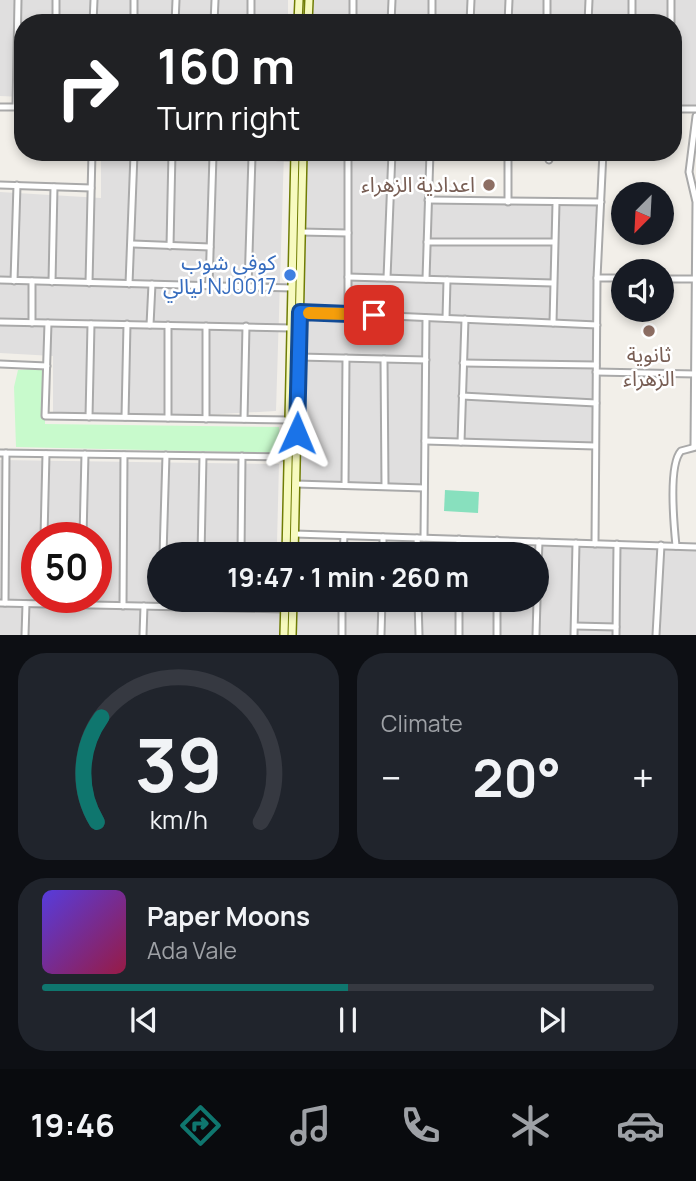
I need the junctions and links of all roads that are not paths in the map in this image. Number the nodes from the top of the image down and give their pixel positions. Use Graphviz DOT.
graph roads {
  1 [pos="696,116"];
  2 [pos="92,161"];
  3 [pos="134,161"];
  4 [pos="172,161"];
  5 [pos="213,161"];
  6 [pos="252,161"];
  7 [pos="295,161"];
  8 [pos="303,161"];
  9 [pos="348,161"];
  10 [pos="392,161"];
  11 [pos="430,161"];
  12 [pos="508,161"];
  13 [pos="603,161"];
  14 [pos="0,185"];
  15 [pos="17,185"];
  16 [pos="54,187"];
  17 [pos="91,188"];
  18 [pos="428,200"];
  19 [pos="508,202"];
  20 [pos="601,202"];
  21 [pos="696,202"];
  22 [pos="556,203"];
  23 [pos="301,232"];
  24 [pos="348,233"];
  25 [pos="427,242"];
  26 [pos="553,242"];
  27 [pos="297,243"];
  28 [pos="132,244"];
  29 [pos="170,246"];
  30 [pos="210,247"];
  31 [pos="297,257"];
  32 [pos="348,276"];
  33 [pos="387,278"];
  34 [pos="597,278"];
  35 [pos="611,278"];
  36 [pos="426,279"];
  37 [pos="674,279"];
  38 [pos="696,279"];
  39 [pos="0,280"];
  40 [pos="447,280"];
  41 [pos="14,281"];
  42 [pos="32,281"];
  43 [pos="52,282"];
  44 [pos="89,283"];
  45 [pos="553,283"];
  46 [pos="130,284"];
  47 [pos="152,284"];
  48 [pos="209,286"];
  49 [pos="248,287"];
  50 [pos="292,288"];
  51 [pos="300,312"];
  52 [pos="348,314"];
  53 [pos="426,318"];
  54 [pos="446,318"];
  55 [pos="465,319"];
  56 [pos="0,322"];
  57 [pos="32,323"];
  58 [pos="48,323"];
  59 [pos="553,323"];
  60 [pos="91,324"];
  61 [pos="127,324"];
  62 [pos="150,325"];
  63 [pos="168,325"];
  64 [pos="597,325"];
  65 [pos="206,326"];
  66 [pos="246,326"];
  67 [pos="696,327"];
  68 [pos="291,328"];
  69 [pos="299,356"];
  70 [pos="346,358"];
  71 [pos="384,359"];
  72 [pos="426,360"];
  73 [pos="463,363"];
  74 [pos="0,364"];
  75 [pos="696,365"];
  76 [pos="47,366"];
  77 [pos="596,369"];
  78 [pos="695,374"];
  79 [pos="462,396"];
  80 [pos="696,402"];
  81 [pos="596,403"];
  82 [pos="89,417"];
  83 [pos="125,417"];
  84 [pos="168,418"];
  85 [pos="206,419"];
  86 [pos="244,419"];
  87 [pos="289,420"];
  88 [pos="425,441"];
  89 [pos="461,442"];
  90 [pos="596,446"];
  91 [pos="695,447"];
  92 [pos="3,453"];
  93 [pos="46,454"];
  94 [pos="85,454"];
  95 [pos="124,455"];
  96 [pos="166,455"];
  97 [pos="203,456"];
  98 [pos="242,456"];
  99 [pos="288,457"];
  100 [pos="296,484"];
  101 [pos="345,485"];
  102 [pos="385,486"];
  103 [pos="424,488"];
  104 [pos="44,522"];
  105 [pos="83,522"];
  106 [pos="295,534"];
  107 [pos="344,536"];
  108 [pos="383,537"];
  109 [pos="421,538"];
  110 [pos="459,539"];
  111 [pos="497,540"];
  112 [pos="163,542"];
  113 [pos="201,542"];
  114 [pos="240,542"];
  115 [pos="286,542"];
  116 [pos="295,542"];
  117 [pos="344,542"];
  118 [pos="383,542"];
  119 [pos="420,542"];
  120 [pos="539,542"];
  121 [pos="549,542"];
  122 [pos="576,543"];
  123 [pos="595,544"];
  124 [pos="617,544"];
  125 [pos="661,545"];
  126 [pos="676,546"];
  127 [pos="696,547"];
  128 [pos="2,603"];
  129 [pos="21,604"];
  130 [pos="147,605"];
  131 [pos="112,606"];
  132 [pos="123,606"];
  133 [pos="144,606"];
  134 [pos="285,612"];
  135 [pos="293,612"];
  136 [pos="342,612"];
  137 [pos="382,612"];
  138 [pos="418,612"];
  139 [pos="459,612"];
  140 [pos="497,612"];
  141 [pos="537,612"];
  142 [pos="26,613"];
  143 [pos="575,626"];
  144 [pos="616,627"];
  145 [pos="25,635"];
  146 [pos="143,635"];
  147 [pos="284,635"];
  148 [pos="292,635"];
  149 [pos="342,635"];
  150 [pos="381,635"];
  151 [pos="419,635"];
  152 [pos="459,635"];
  153 [pos="497,635"];
  154 [pos="536,635"];
  155 [pos="575,635"];
  156 [pos="616,635"];
  157 [pos="656,635"];
  1 -- 21 [label="street"];
  2 -- 17 [label="street"];
  3 -- 28 [label="street"];
  4 -- 29 [label="street"];
  5 -- 30 [label="street"];
  6 -- 49 [label="street"];
  7 -- 27 [label="main road"];
  8 -- 23 [label="main road"];
  9 -- 24 [label="street"];
  10 -- 33 [label="street"];
  11 -- 18 [label="street"];
  12 -- 19 [label="street"];
  13 -- 20 [label="street"];
  14 -- 15 [label="street"];
  15 -- 16 [label="street"];
  15 -- 41 [label="street"];
  16 -- 17 [label="street"];
  16 -- 43 [label="street"];
  17 -- 44 [label="street"];
  18 -- 19 [label="street"];
  18 -- 25 [label="street"];
  19 -- 22 [label="street"];
  20 -- 22 [label="street"];
  20 -- 34 [label="street"];
  21 -- 38 [label="street"];
  22 -- 26 [label="street"];
  23 -- 24 [label="street"];
  23 -- 27 [label="main road"];
  24 -- 32 [label="street"];
  25 -- 26 [label="street"];
  25 -- 36 [label="street"];
  26 -- 45 [label="street"];
  27 -- 31 [label="main road"];
  28 -- 29 [label="street"];
  28 -- 46 [label="street"];
  29 -- 30 [label="street"];
  30 -- 48 [label="street"];
  31 -- 50 [label="main road"];
  31 -- 51 [label="main road"];
  32 -- 33 [label="street"];
  32 -- 52 [label="street"];
  33 -- 36 [label="street"];
  34 -- 35 [label="street"];
  34 -- 64 [label="street"];
  36 -- 40 [label="street"];
  37 -- 38 [label="street"];
  38 -- 67 [label="street"];
  39 -- 41 [label="street"];
  40 -- 45 [label="street"];
  40 -- 54 [label="street"];
  41 -- 42 [label="street"];
  42 -- 43 [label="street"];
  42 -- 57 [label="street"];
  43 -- 44 [label="street"];
  44 -- 46 [label="street"];
  45 -- 59 [label="street"];
  46 -- 47 [label="street"];
  47 -- 48 [label="street"];
  47 -- 62 [label="street"];
  48 -- 49 [label="street"];
  49 -- 50 [label="street"];
  50 -- 68 [label="main road"];
  51 -- 52 [label="street"];
  51 -- 69 [label="main road"];
  52 -- 53 [label="street"];
  53 -- 54 [label="street"];
  53 -- 72 [label="street"];
  54 -- 55 [label="street"];
  55 -- 59 [label="street"];
  55 -- 73 [label="street"];
  56 -- 57 [label="street"];
  57 -- 58 [label="street"];
  58 -- 60 [label="street"];
  58 -- 76 [label="street"];
  59 -- 64 [label="street"];
  60 -- 61 [label="street"];
  60 -- 82 [label="street"];
  61 -- 62 [label="street"];
  61 -- 83 [label="street"];
  62 -- 63 [label="street"];
  63 -- 65 [label="street"];
  63 -- 84 [label="street"];
  64 -- 77 [label="street"];
  65 -- 66 [label="street"];
  65 -- 85 [label="street"];
  66 -- 68 [label="street"];
  66 -- 86 [label="street"];
  67 -- 75 [label="street"];
  68 -- 87 [label="main road"];
  69 -- 70 [label="street"];
  69 -- 100 [label="main road"];
  70 -- 71 [label="street"];
  70 -- 101 [label="street"];
  71 -- 72 [label="street"];
  71 -- 102 [label="street"];
  72 -- 88 [label="street"];
  73 -- 77 [label="street"];
  73 -- 79 [label="street"];
  74 -- 76 [label="street"];
  75 -- 78 [label="street"];
  76 -- 82 [label="street"];
  77 -- 78 [label="street"];
  77 -- 81 [label="street"];
  78 -- 80 [label="street"];
  79 -- 81 [label="street"];
  79 -- 89 [label="street"];
  80 -- 91 [label="street"];
  81 -- 90 [label="street"];
  82 -- 83 [label="street"];
  83 -- 84 [label="street"];
  84 -- 85 [label="street"];
  85 -- 86 [label="street"];
  86 -- 87 [label="street"];
  87 -- 99 [label="main road"];
  88 -- 89 [label="street"];
  88 -- 103 [label="street"];
  89 -- 90 [label="street"];
  90 -- 123 [label="street"];
  91 -- 126 [label="street"];
  92 -- 93 [label="street"];
  92 -- 128 [label="street"];
  93 -- 94 [label="street"];
  93 -- 104 [label="street"];
  94 -- 95 [label="street"];
  94 -- 105 [label="street"];
  95 -- 96 [label="street"];
  95 -- 132 [label="street"];
  96 -- 97 [label="street"];
  96 -- 112 [label="street"];
  97 -- 98 [label="street"];
  97 -- 113 [label="street"];
  98 -- 99 [label="street"];
  98 -- 114 [label="street"];
  99 -- 115 [label="main road"];
  100 -- 101 [label="street"];
  100 -- 106 [label="main road"];
  101 -- 102 [label="street"];
  102 -- 103 [label="street"];
  103 -- 109 [label="street"];
  106 -- 107 [label="street"];
  106 -- 116 [label="main road"];
  107 -- 108 [label="street"];
  107 -- 117 [label="street"];
  108 -- 109 [label="street"];
  108 -- 118 [label="street"];
  109 -- 110 [label="street"];
  109 -- 119 [label="street"];
  110 -- 111 [label="street"];
  111 -- 120 [label="street"];
  121 -- 122 [label="street"];
  122 -- 123 [label="street"];
  122 -- 143 [label="street"];
  123 -- 124 [label="street"];
  124 -- 125 [label="street"];
  124 -- 144 [label="street"];
  125 -- 126 [label="street"];
  125 -- 157 [label="street"];
  126 -- 127 [label="street"];
  128 -- 129 [label="street"];
  130 -- 133 [label="street"];
  131 -- 132 [label="street"];
  132 -- 133 [label="street"];
  133 -- 146 [label="street"];
  134 -- 147 [label="main road"];
  135 -- 148 [label="main road"];
  136 -- 149 [label="street"];
  137 -- 150 [label="street"];
  138 -- 151 [label="street"];
  139 -- 152 [label="street"];
  140 -- 153 [label="street"];
  141 -- 154 [label="street"];
  142 -- 145 [label="street"];
  143 -- 144 [label="street"];
  143 -- 155 [label="street"];
  144 -- 156 [label="street"];
}
